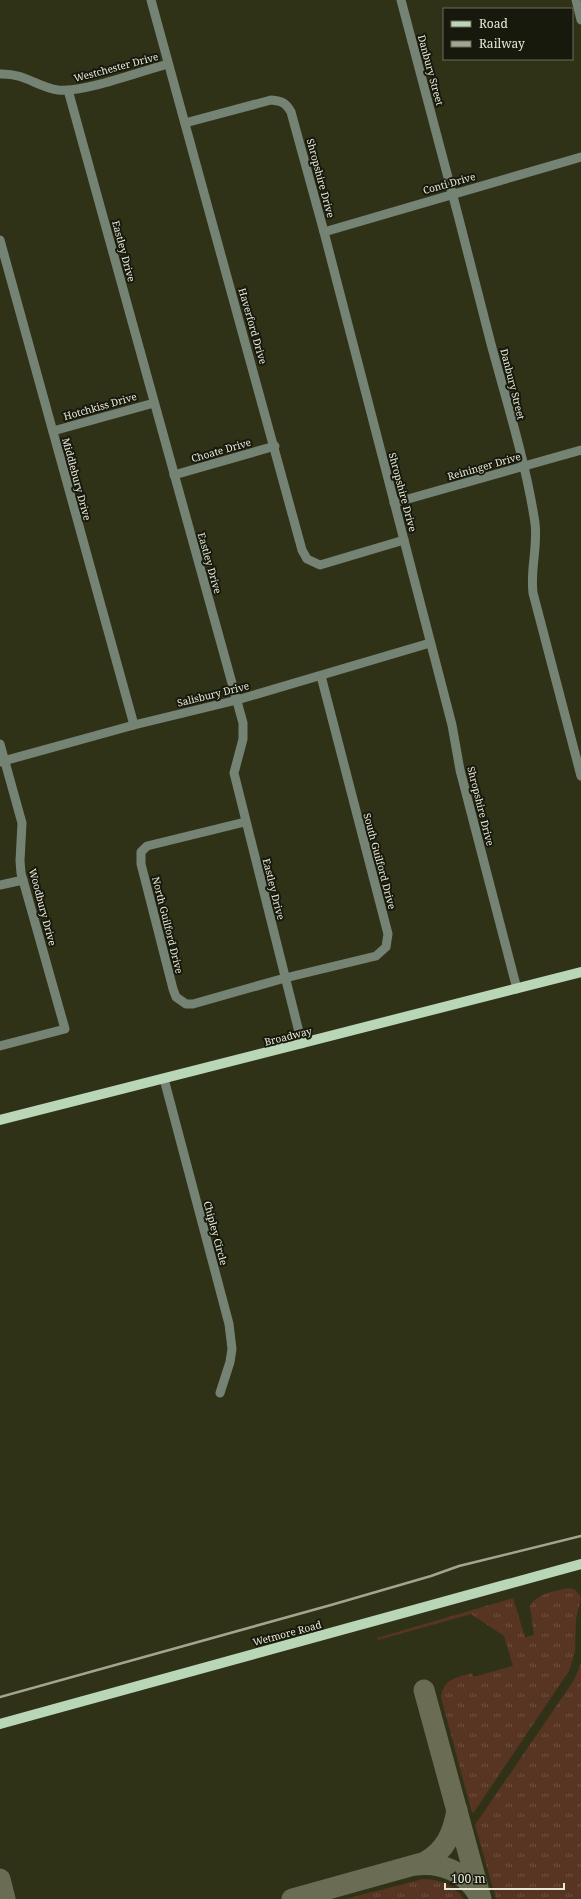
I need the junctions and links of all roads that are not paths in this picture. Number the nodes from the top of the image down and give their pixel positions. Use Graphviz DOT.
graph roads {
  1 [pos="151,0"];
  2 [pos="401,0"];
  3 [pos="576,0"];
  4 [pos="581,20"];
  5 [pos="168,64"];
  6 [pos="0,74"];
  7 [pos="68,90"];
  8 [pos="185,123"];
  9 [pos="581,157"];
  10 [pos="453,193"];
  11 [pos="324,232"];
  12 [pos="0,240"];
  13 [pos="154,402"];
  14 [pos="53,431"];
  15 [pos="275,446"];
  16 [pos="581,450"];
  17 [pos="523,467"];
  18 [pos="174,474"];
  19 [pos="394,503"];
  20 [pos="404,540"];
  21 [pos="430,643"];
  22 [pos="321,676"];
  23 [pos="237,700"];
  24 [pos="134,725"];
  25 [pos="0,744"];
  26 [pos="2,761"];
  27 [pos="579,763"];
  28 [pos="581,776"];
  29 [pos="245,822"];
  30 [pos="23,880"];
  31 [pos="0,886"];
  32 [pos="581,972"];
  33 [pos="285,978"];
  34 [pos="517,989"];
  35 [pos="302,1044"];
  36 [pos="0,1046"];
  37 [pos="164,1079"];
  38 [pos="0,1120"];
  39 [pos="220,1393"];
  40 [pos="581,1564"];
  41 [pos="0,1724"];
  1 -- 5 [label="street, Haverford Drive"];
  2 -- 10 [label="street, Danbury Street"];
  3 -- 4 [label="street"];
  5 -- 7 [label="street, Westchester Drive"];
  5 -- 8 [label="street, Haverford Drive"];
  6 -- 7 [label="street, Westchester Drive"];
  7 -- 13 [label="street, Eastley Drive"];
  8 -- 11 [label="street, Shropshire Drive"];
  8 -- 15 [label="street, Haverford Drive"];
  9 -- 10 [label="street, Conti Drive"];
  10 -- 11 [label="street, Conti Drive"];
  10 -- 17 [label="street, Danbury Street"];
  11 -- 19 [label="street, Shropshire Drive"];
  12 -- 14 [label="street, Middlebury Drive"];
  13 -- 14 [label="street, Hotchkiss Drive"];
  13 -- 18 [label="street, Eastley Drive"];
  14 -- 24 [label="street, Middlebury Drive"];
  15 -- 18 [label="street, Choate Drive"];
  15 -- 20 [label="street, Haverford Drive"];
  16 -- 17 [label="street, Reininger Drive"];
  17 -- 19 [label="street, Reininger Drive"];
  17 -- 27 [label="street, Danbury Street"];
  18 -- 23 [label="street, Eastley Drive"];
  19 -- 20 [label="street, Shropshire Drive"];
  20 -- 21 [label="street, Shropshire Drive"];
  21 -- 22 [label="street, Salisbury Drive"];
  21 -- 34 [label="street, Shropshire Drive"];
  22 -- 23 [label="street, Salisbury Drive"];
  22 -- 33 [label="street, South Guilford Drive"];
  23 -- 24 [label="street, Salisbury Drive"];
  23 -- 29 [label="street, Eastley Drive"];
  24 -- 26 [label="street, Salisbury Drive"];
  25 -- 26 [label="street, Woodbury Drive"];
  26 -- 30 [label="street, Woodbury Drive"];
  27 -- 28 [label="street, Danbury Street"];
  29 -- 33 [label="street, Eastley Drive"];
  29 -- 33 [label="street, North Guilford Drive"];
  30 -- 31 [label="street"];
  30 -- 36 [label="street, Woodbury Drive"];
  32 -- 34 [label="main road, Broadway"];
  33 -- 35 [label="street, Eastley Drive"];
  34 -- 35 [label="main road, Broadway"];
  35 -- 37 [label="main road, Broadway"];
  37 -- 38 [label="main road, Broadway"];
  37 -- 39 [label="street, Chipley Circle"];
  40 -- 41 [label="main road, Wetmore Road"];
}
